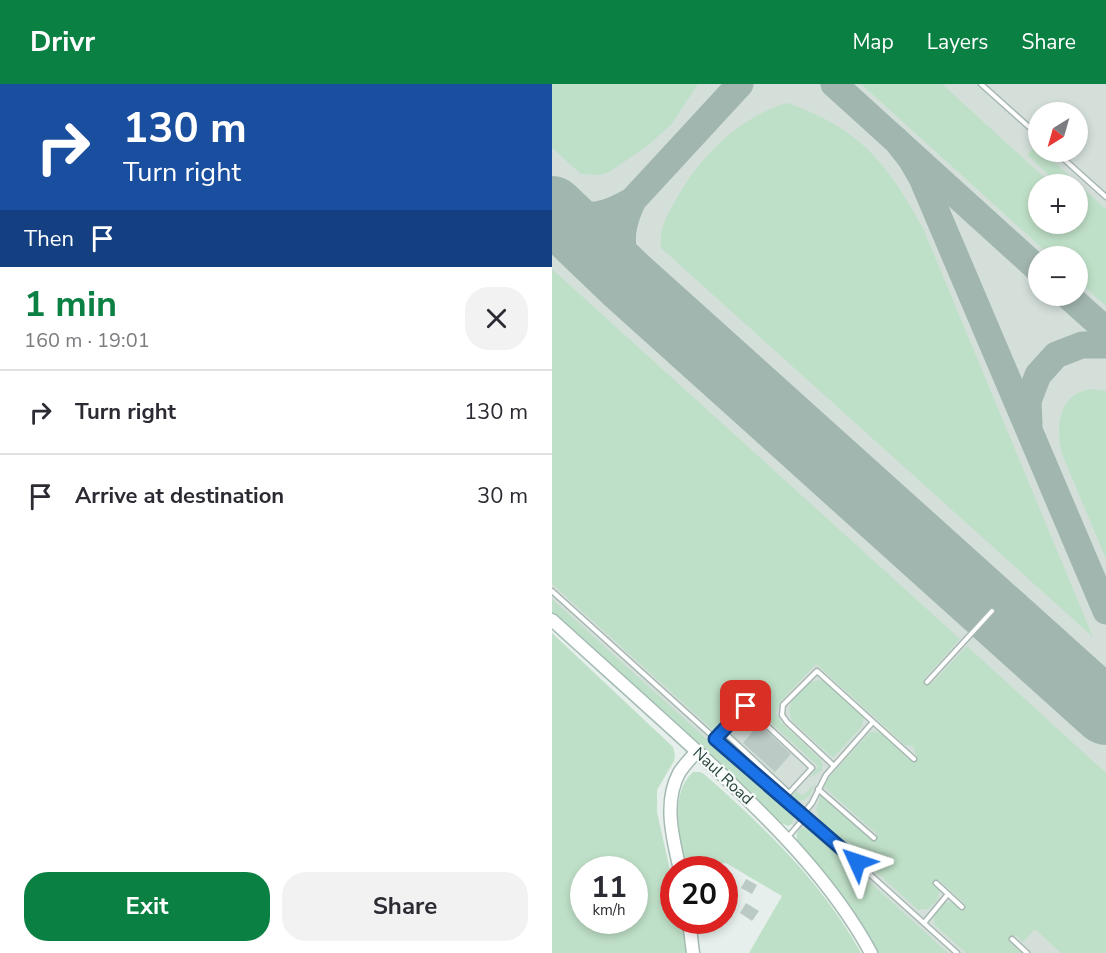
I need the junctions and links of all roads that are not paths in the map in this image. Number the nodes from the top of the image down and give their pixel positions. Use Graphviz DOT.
graph roads {
  1 [pos="981,84"];
  2 [pos="1028,126"];
  3 [pos="1067,162"];
  4 [pos="1106,197"];
  5 [pos="552,591"];
  6 [pos="992,611"];
  7 [pos="552,620"];
  8 [pos="927,682"];
  9 [pos="873,722"];
  10 [pos="723,731"];
  11 [pos="715,739"];
  12 [pos="697,751"];
  13 [pos="914,759"];
  14 [pos="834,766"];
  15 [pos="818,789"];
  16 [pos="805,815"];
  17 [pos="786,838"];
  18 [pos="874,838"];
  19 [pos="677,856"];
  20 [pos="936,883"];
  21 [pos="948,894"];
  22 [pos="962,907"];
  23 [pos="924,923"];
  24 [pos="691,934"];
  25 [pos="1012,939"];
  26 [pos="693,953"];
  27 [pos="871,953"];
  28 [pos="957,953"];
  29 [pos="1027,953"];
  1 -- 2 [label="lane"];
  3 -- 4 [label="lane"];
  5 -- 11 [label="lane"];
  6 -- 8 [label="lane"];
  7 -- 12 [label="street, Naul Road"];
  9 -- 13 [label="lane"];
  9 -- 14 [label="lane"];
  9 -- 14 [label="lane"];
  10 -- 10 [label="lane"];
  10 -- 11 [label="lane"];
  11 -- 16 [label="lane"];
  12 -- 17 [label="street, Naul Road"];
  12 -- 19 [label="street"];
  14 -- 15 [label="lane"];
  15 -- 16 [label="lane"];
  15 -- 18 [label="lane"];
  16 -- 17 [label="lane"];
  16 -- 23 [label="lane"];
  17 -- 27 [label="street, Naul Road"];
  20 -- 21 [label="lane"];
  21 -- 22 [label="lane"];
  21 -- 23 [label="lane"];
  23 -- 28 [label="lane"];
  24 -- 26 [label="street"];
  25 -- 29 [label="lane"];
}
